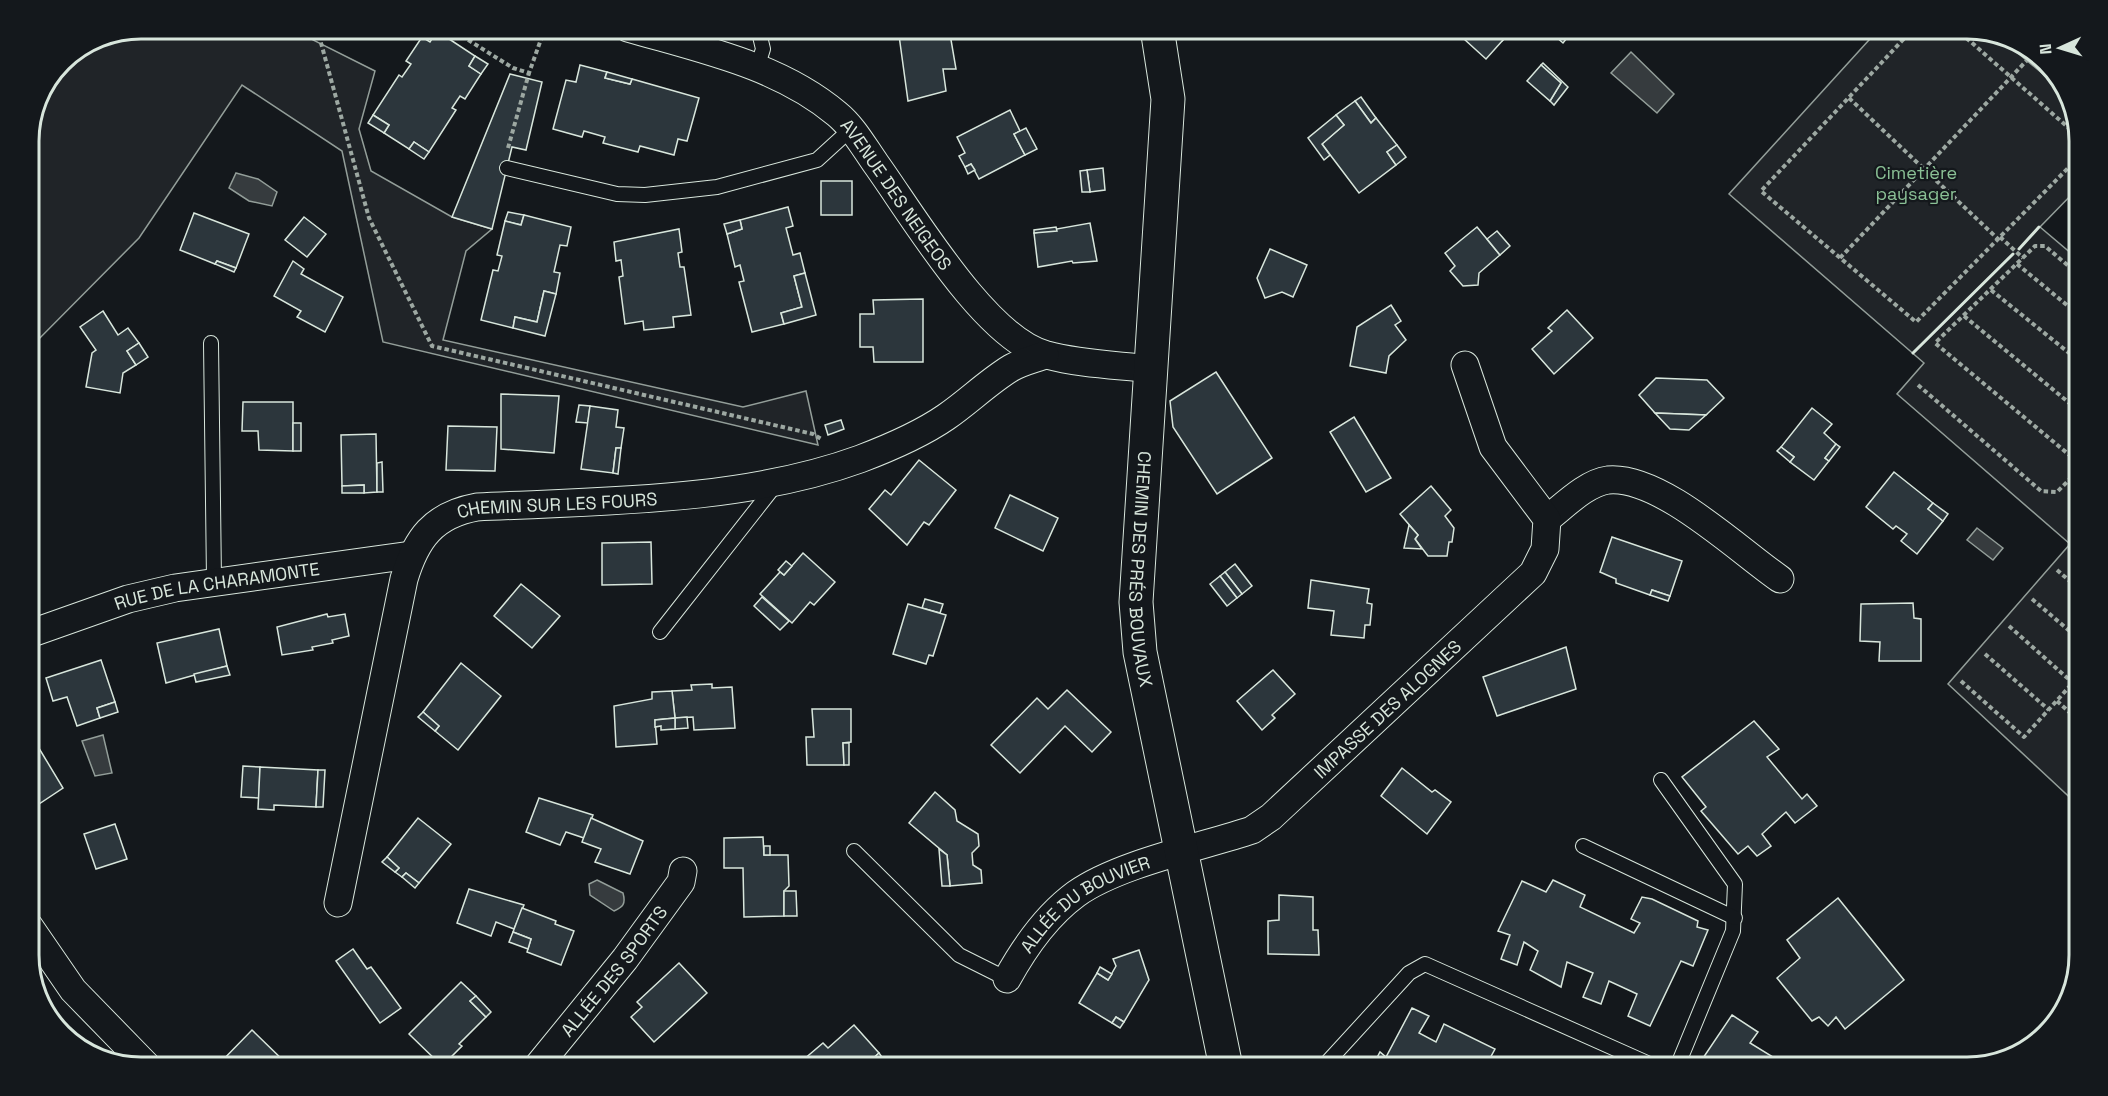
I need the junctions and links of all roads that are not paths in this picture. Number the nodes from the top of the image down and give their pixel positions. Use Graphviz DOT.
graph roads {
  1 [pos="663,39"];
  2 [pos="761,39"];
  3 [pos="1159,39"];
  4 [pos="757,68"];
  5 [pos="851,129"];
  6 [pos="507,168"];
  7 [pos="211,343"];
  8 [pos="1045,355"];
  9 [pos="1465,365"];
  10 [pos="1151,369"];
  11 [pos="778,482"];
  12 [pos="1547,519"];
  13 [pos="411,555"];
  14 [pos="1780,579"];
  15 [pos="214,580"];
  16 [pos="39,630"];
  17 [pos="660,632"];
  18 [pos="1661,780"];
  19 [pos="1582,846"];
  20 [pos="854,850"];
  21 [pos="1182,853"];
  22 [pos="683,872"];
  23 [pos="338,903"];
  24 [pos="1735,918"];
  25 [pos="39,941"];
  26 [pos="1007,979"];
  27 [pos="137,1057"];
  28 [pos="546,1057"];
  29 [pos="1224,1057"];
  30 [pos="1333,1057"];
  31 [pos="1632,1057"];
  32 [pos="1681,1057"];
  1 -- 4 [label="street, AVENUE DES NEIGEOS"];
  2 -- 4 [label="lane"];
  3 -- 10 [label="street, CHEMIN DES PRÉS BOUVAUX"];
  4 -- 5 [label="street, AVENUE DES NEIGEOS"];
  5 -- 6 [label="lane"];
  5 -- 8 [label="street, AVENUE DES NEIGEOS"];
  7 -- 15 [label="lane"];
  8 -- 10 [label="street, AVENUE DES NEIGEOS"];
  8 -- 11 [label="street, CHEMIN SUR LES FOURS"];
  9 -- 12 [label="street"];
  10 -- 21 [label="street, CHEMIN DES PRÉS BOUVAUX"];
  11 -- 13 [label="street, CHEMIN SUR LES FOURS"];
  11 -- 17 [label="lane"];
  12 -- 14 [label="street"];
  12 -- 21 [label="street, IMPASSE DES ALOGNES"];
  13 -- 15 [label="street, RUE DE LA CHARAMONTE"];
  13 -- 23 [label="street, CHEMIN SUR LES FOURS"];
  15 -- 16 [label="street, RUE DE LA CHARAMONTE"];
  18 -- 24 [label="lane"];
  19 -- 24 [label="lane"];
  20 -- 26 [label="lane"];
  21 -- 26 [label="street, ALLÉE DU BOUVIER"];
  21 -- 29 [label="street, CHEMIN DES PRÉS BOUVAUX"];
  22 -- 28 [label="street, ALLÉE DES SPORTS"];
  24 -- 32 [label="lane"];
  25 -- 27 [label="street"];
  30 -- 31 [label="lane"];
}
